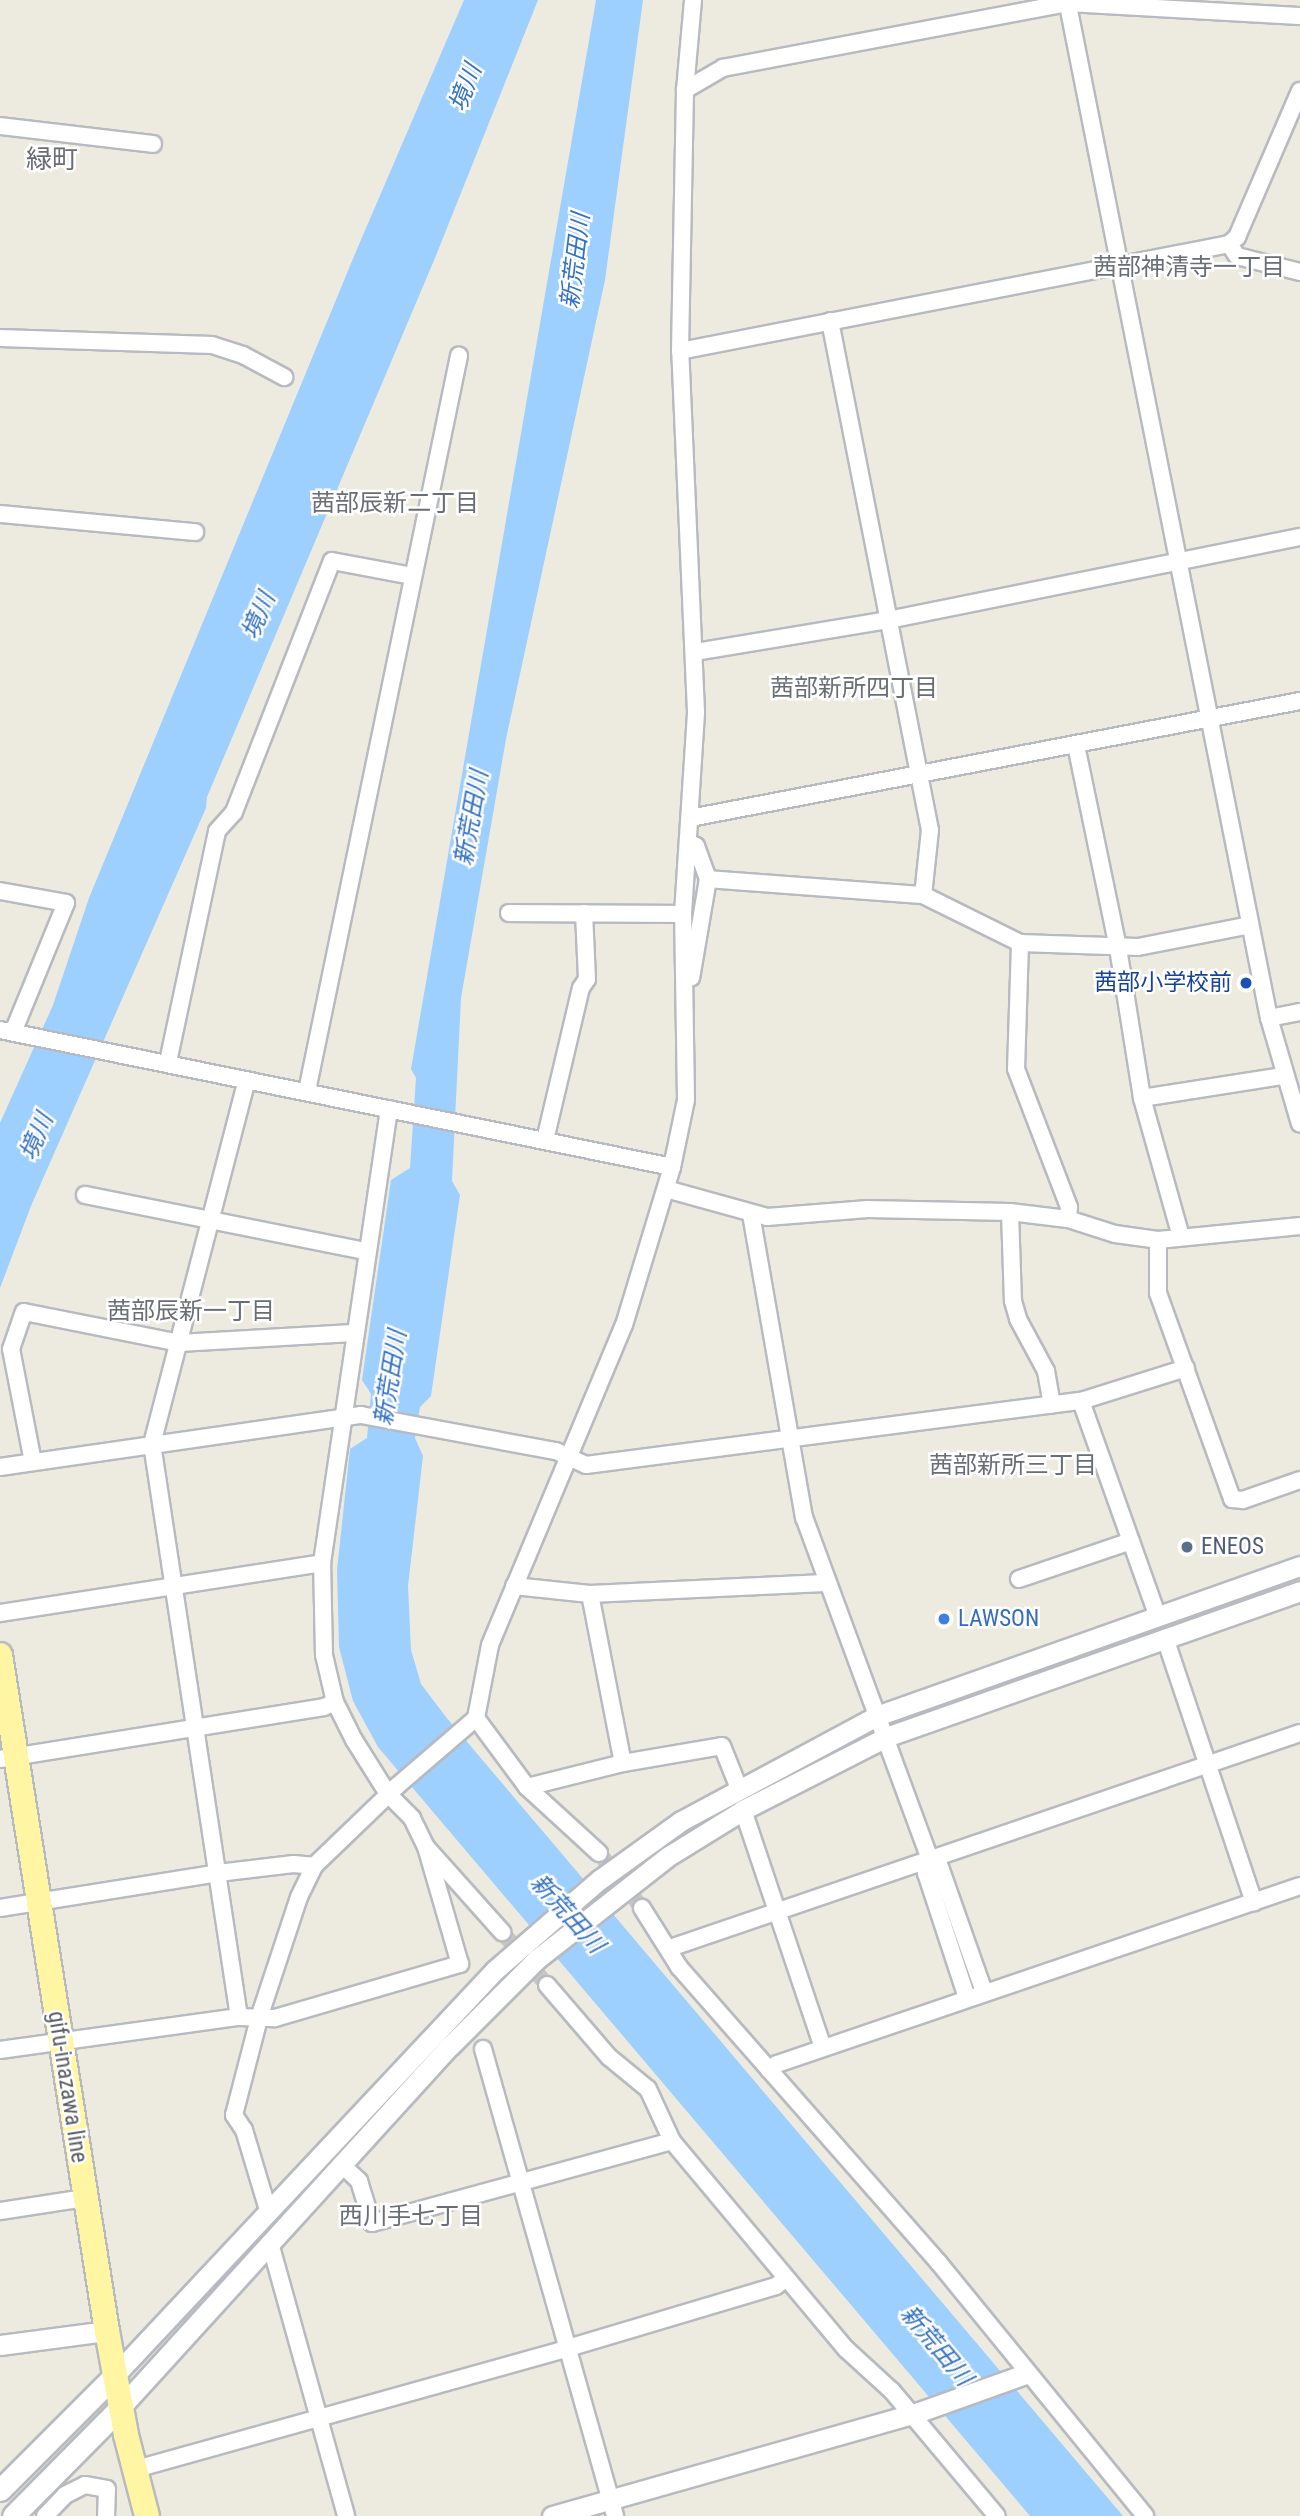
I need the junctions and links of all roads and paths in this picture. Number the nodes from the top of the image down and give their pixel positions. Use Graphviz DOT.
graph roads {
  1 [pos="693,0"];
  2 [pos="1067,2"];
  3 [pos="1300,16"];
  4 [pos="685,90"];
  5 [pos="1300,91"];
  6 [pos="0,126"];
  7 [pos="1293,126"];
  8 [pos="153,144"];
  9 [pos="1229,244"];
  10 [pos="1122,262"];
  11 [pos="1300,272"];
  12 [pos="830,321"];
  13 [pos="0,338"];
  14 [pos="680,351"];
  15 [pos="460,356"];
  16 [pos="284,377"];
  17 [pos="0,514"];
  18 [pos="195,532"];
  19 [pos="1300,537"];
  20 [pos="1180,560"];
  21 [pos="412,576"];
  22 [pos="888,620"];
  23 [pos="695,652"];
  24 [pos="1300,701"];
  25 [pos="1212,719"];
  26 [pos="1076,745"];
  27 [pos="920,777"];
  28 [pos="690,818"];
  29 [pos="688,842"];
  30 [pos="708,879"];
  31 [pos="0,891"];
  32 [pos="923,895"];
  33 [pos="509,913"];
  34 [pos="584,913"];
  35 [pos="683,914"];
  36 [pos="1250,925"];
  37 [pos="1020,943"];
  38 [pos="1118,948"];
  39 [pos="685,988"];
  40 [pos="1300,1012"];
  41 [pos="1269,1018"];
  42 [pos="11,1032"];
  43 [pos="168,1062"];
  44 [pos="1283,1076"];
  45 [pos="247,1080"];
  46 [pos="307,1091"];
  47 [pos="1142,1098"];
  48 [pos="394,1110"];
  49 [pos="1300,1124"];
  50 [pos="545,1140"];
  51 [pos="673,1167"];
  52 [pos="666,1189"];
  53 [pos="85,1195"];
  54 [pos="1010,1212"];
  55 [pos="751,1214"];
  56 [pos="1068,1219"];
  57 [pos="211,1222"];
  58 [pos="1300,1226"];
  59 [pos="1181,1237"];
  60 [pos="1158,1240"];
  61 [pos="366,1251"];
  62 [pos="353,1333"];
  63 [pos="179,1343"];
  64 [pos="1186,1368"];
  65 [pos="1081,1401"];
  66 [pos="1052,1404"];
  67 [pos="342,1416"];
  68 [pos="790,1442"];
  69 [pos="152,1444"];
  70 [pos="566,1457"];
  71 [pos="33,1462"];
  72 [pos="0,1467"];
  73 [pos="1300,1480"];
  74 [pos="1131,1541"];
  75 [pos="322,1563"];
  76 [pos="1300,1566"];
  77 [pos="1019,1579"];
  78 [pos="825,1583"];
  79 [pos="173,1585"];
  80 [pos="514,1586"];
  81 [pos="1300,1591"];
  82 [pos="590,1594"];
  83 [pos="0,1613"];
  84 [pos="1157,1615"];
  85 [pos="1165,1638"];
  86 [pos="0,1655"];
  87 [pos="335,1702"];
  88 [pos="878,1715"];
  89 [pos="471,1723"];
  90 [pos="197,1729"];
  91 [pos="1300,1733"];
  92 [pos="886,1737"];
  93 [pos="8,1758"];
  94 [pos="623,1763"];
  95 [pos="1207,1764"];
  96 [pos="738,1786"];
  97 [pos="527,1787"];
  98 [pos="393,1790"];
  99 [pos="743,1810"];
  100 [pos="426,1847"];
  101 [pos="598,1853"];
  102 [pos="930,1860"];
  103 [pos="314,1866"];
  104 [pos="218,1873"];
  105 [pos="1300,1886"];
  106 [pos="40,1901"];
  107 [pos="1254,1902"];
  108 [pos="0,1908"];
  109 [pos="642,1908"];
  110 [pos="777,1912"];
  111 [pos="502,1932"];
  112 [pos="670,1948"];
  113 [pos="547,1985"];
  114 [pos="984,1992"];
  115 [pos="967,1998"];
  116 [pos="239,2017"];
  117 [pos="259,2018"];
  118 [pos="60,2044"];
  119 [pos="823,2048"];
  120 [pos="483,2049"];
  121 [pos="0,2050"];
  122 [pos="769,2070"];
  123 [pos="672,2141"];
  124 [pos="341,2164"];
  125 [pos="520,2181"];
  126 [pos="85,2198"];
  127 [pos="268,2210"];
  128 [pos="0,2211"];
  129 [pos="270,2244"];
  130 [pos="785,2279"];
  131 [pos="107,2331"];
  132 [pos="0,2345"];
  133 [pos="568,2347"];
  134 [pos="115,2375"];
  135 [pos="1018,2376"];
  136 [pos="121,2407"];
  137 [pos="915,2413"];
  138 [pos="319,2420"];
  139 [pos="136,2469"];
  140 [pos="0,2490"];
  141 [pos="613,2508"];
  142 [pos="13,2516"];
  143 [pos="45,2516"];
  144 [pos="106,2516"];
  145 [pos="147,2516"];
  146 [pos="346,2516"];
  147 [pos="552,2516"];
  148 [pos="997,2516"];
  149 [pos="1145,2516"];
  1 -- 4 [label="street"];
  2 -- 3 [label="street"];
  2 -- 4 [label="street"];
  2 -- 10 [label="street"];
  4 -- 14 [label="street"];
  5 -- 7 [label="street"];
  6 -- 8 [label="street"];
  7 -- 9 [label="street"];
  9 -- 10 [label="street"];
  9 -- 11 [label="street"];
  10 -- 12 [label="street"];
  10 -- 20 [label="street"];
  12 -- 14 [label="street"];
  12 -- 22 [label="street"];
  13 -- 16 [label="street"];
  14 -- 23 [label="street"];
  15 -- 21 [label="street"];
  17 -- 18 [label="street"];
  19 -- 20 [label="street"];
  20 -- 22 [label="street"];
  20 -- 25 [label="street"];
  21 -- 43 [label="street"];
  21 -- 46 [label="street"];
  22 -- 23 [label="street"];
  22 -- 27 [label="street"];
  23 -- 28 [label="street"];
  24 -- 25 [label="street"];
  25 -- 26 [label="street"];
  25 -- 36 [label="street"];
  26 -- 27 [label="street"];
  26 -- 38 [label="street"];
  27 -- 28 [label="street"];
  27 -- 32 [label="street"];
  28 -- 29 [label="street"];
  29 -- 30 [label="street"];
  29 -- 35 [label="street"];
  30 -- 32 [label="street"];
  30 -- 39 [label="street"];
  31 -- 42 [label="street"];
  32 -- 37 [label="street"];
  33 -- 34 [label="street"];
  34 -- 35 [label="street"];
  34 -- 50 [label="street"];
  35 -- 39 [label="street"];
  36 -- 38 [label="street"];
  36 -- 41 [label="street"];
  37 -- 38 [label="street"];
  37 -- 56 [label="street"];
  38 -- 47 [label="street"];
  39 -- 51 [label="street"];
  40 -- 41 [label="street"];
  41 -- 44 [label="street"];
  42 -- 43 [label="street"];
  43 -- 45 [label="street"];
  44 -- 47 [label="street"];
  44 -- 49 [label="street"];
  45 -- 46 [label="street"];
  45 -- 57 [label="street"];
  46 -- 48 [label="street"];
  47 -- 59 [label="street"];
  48 -- 50 [label="street"];
  48 -- 61 [label="street"];
  50 -- 51 [label="street"];
  51 -- 52 [label="street"];
  52 -- 55 [label="street"];
  52 -- 70 [label="street"];
  53 -- 57 [label="street"];
  54 -- 55 [label="street"];
  54 -- 56 [label="street"];
  54 -- 66 [label="street"];
  55 -- 68 [label="street"];
  56 -- 60 [label="street"];
  57 -- 61 [label="street"];
  57 -- 63 [label="street"];
  58 -- 59 [label="street"];
  59 -- 60 [label="street"];
  60 -- 64 [label="street"];
  61 -- 62 [label="street"];
  62 -- 63 [label="street"];
  62 -- 67 [label="street"];
  63 -- 69 [label="street"];
  63 -- 71 [label="street"];
  64 -- 65 [label="street"];
  64 -- 73 [label="street"];
  65 -- 66 [label="street"];
  65 -- 74 [label="street"];
  66 -- 68 [label="street"];
  67 -- 69 [label="street"];
  67 -- 70 [label="street"];
  67 -- 75 [label="street"];
  68 -- 70 [label="street"];
  68 -- 78 [label="street"];
  69 -- 71 [label="street"];
  69 -- 79 [label="street"];
  70 -- 80 [label="street"];
  71 -- 72 [label="street"];
  74 -- 77 [label="street"];
  74 -- 84 [label="street"];
  75 -- 79 [label="street"];
  75 -- 87 [label="street"];
  76 -- 84 [label="street"];
  78 -- 82 [label="street"];
  78 -- 88 [label="street"];
  79 -- 83 [label="street"];
  79 -- 90 [label="street"];
  80 -- 82 [label="street"];
  80 -- 89 [label="street"];
  81 -- 85 [label="street"];
  82 -- 94 [label="street"];
  84 -- 88 [label="street"];
  85 -- 92 [label="street"];
  85 -- 95 [label="street"];
  86 -- 93 [label="main road, gifu-inazawa line"];
  87 -- 90 [label="street"];
  87 -- 98 [label="street"];
  88 -- 92 [label="street"];
  88 -- 96 [label="street"];
  89 -- 97 [label="street"];
  89 -- 98 [label="street"];
  90 -- 93 [label="street"];
  90 -- 104 [label="street"];
  91 -- 95 [label="street"];
  92 -- 99 [label="street"];
  92 -- 102 [label="street"];
  93 -- 106 [label="main road, gifu-inazawa line"];
  94 -- 96 [label="street"];
  94 -- 97 [label="street"];
  95 -- 102 [label="street"];
  95 -- 107 [label="street"];
  96 -- 127 [label="street"];
  97 -- 101 [label="street"];
  98 -- 100 [label="street"];
  98 -- 103 [label="street"];
  99 -- 110 [label="street"];
  99 -- 124 [label="street"];
  100 -- 111 [label="street"];
  100 -- 117 [label="street"];
  102 -- 110 [label="street"];
  102 -- 114 [label="street"];
  102 -- 115 [label="street"];
  103 -- 104 [label="street"];
  103 -- 117 [label="street"];
  104 -- 106 [label="street"];
  104 -- 116 [label="street"];
  105 -- 107 [label="street"];
  106 -- 108 [label="street"];
  106 -- 118 [label="main road, gifu-inazawa line"];
  107 -- 114 [label="street"];
  109 -- 112 [label="street"];
  110 -- 112 [label="street"];
  110 -- 119 [label="street"];
  112 -- 122 [label="street"];
  113 -- 123 [label="street"];
  114 -- 115 [label="street"];
  115 -- 119 [label="street"];
  116 -- 117 [label="street"];
  116 -- 118 [label="street"];
  117 -- 127 [label="street"];
  118 -- 121 [label="street"];
  118 -- 126 [label="main road, gifu-inazawa line"];
  119 -- 122 [label="street"];
  120 -- 125 [label="street"];
  122 -- 135 [label="street"];
  123 -- 125 [label="street"];
  123 -- 130 [label="street"];
  124 -- 125 [label="street"];
  124 -- 129 [label="street"];
  125 -- 133 [label="street"];
  126 -- 128 [label="street"];
  126 -- 131 [label="main road, gifu-inazawa line"];
  127 -- 134 [label="street"];
  129 -- 136 [label="street"];
  129 -- 138 [label="street"];
  130 -- 133 [label="street"];
  130 -- 137 [label="street"];
  131 -- 132 [label="street"];
  131 -- 134 [label="main road, gifu-inazawa line"];
  133 -- 138 [label="street"];
  133 -- 141 [label="street"];
  134 -- 136 [label="main road, gifu-inazawa line"];
  134 -- 140 [label="main road"];
  135 -- 137 [label="street"];
  135 -- 149 [label="street"];
  136 -- 139 [label="main road, gifu-inazawa line"];
  136 -- 142 [label="main road"];
  137 -- 141 [label="street"];
  137 -- 148 [label="street"];
  138 -- 139 [label="street"];
  138 -- 146 [label="street"];
  139 -- 145 [label="main road, gifu-inazawa line"];
  141 -- 147 [label="street"];
  143 -- 144 [label="street"];
}
